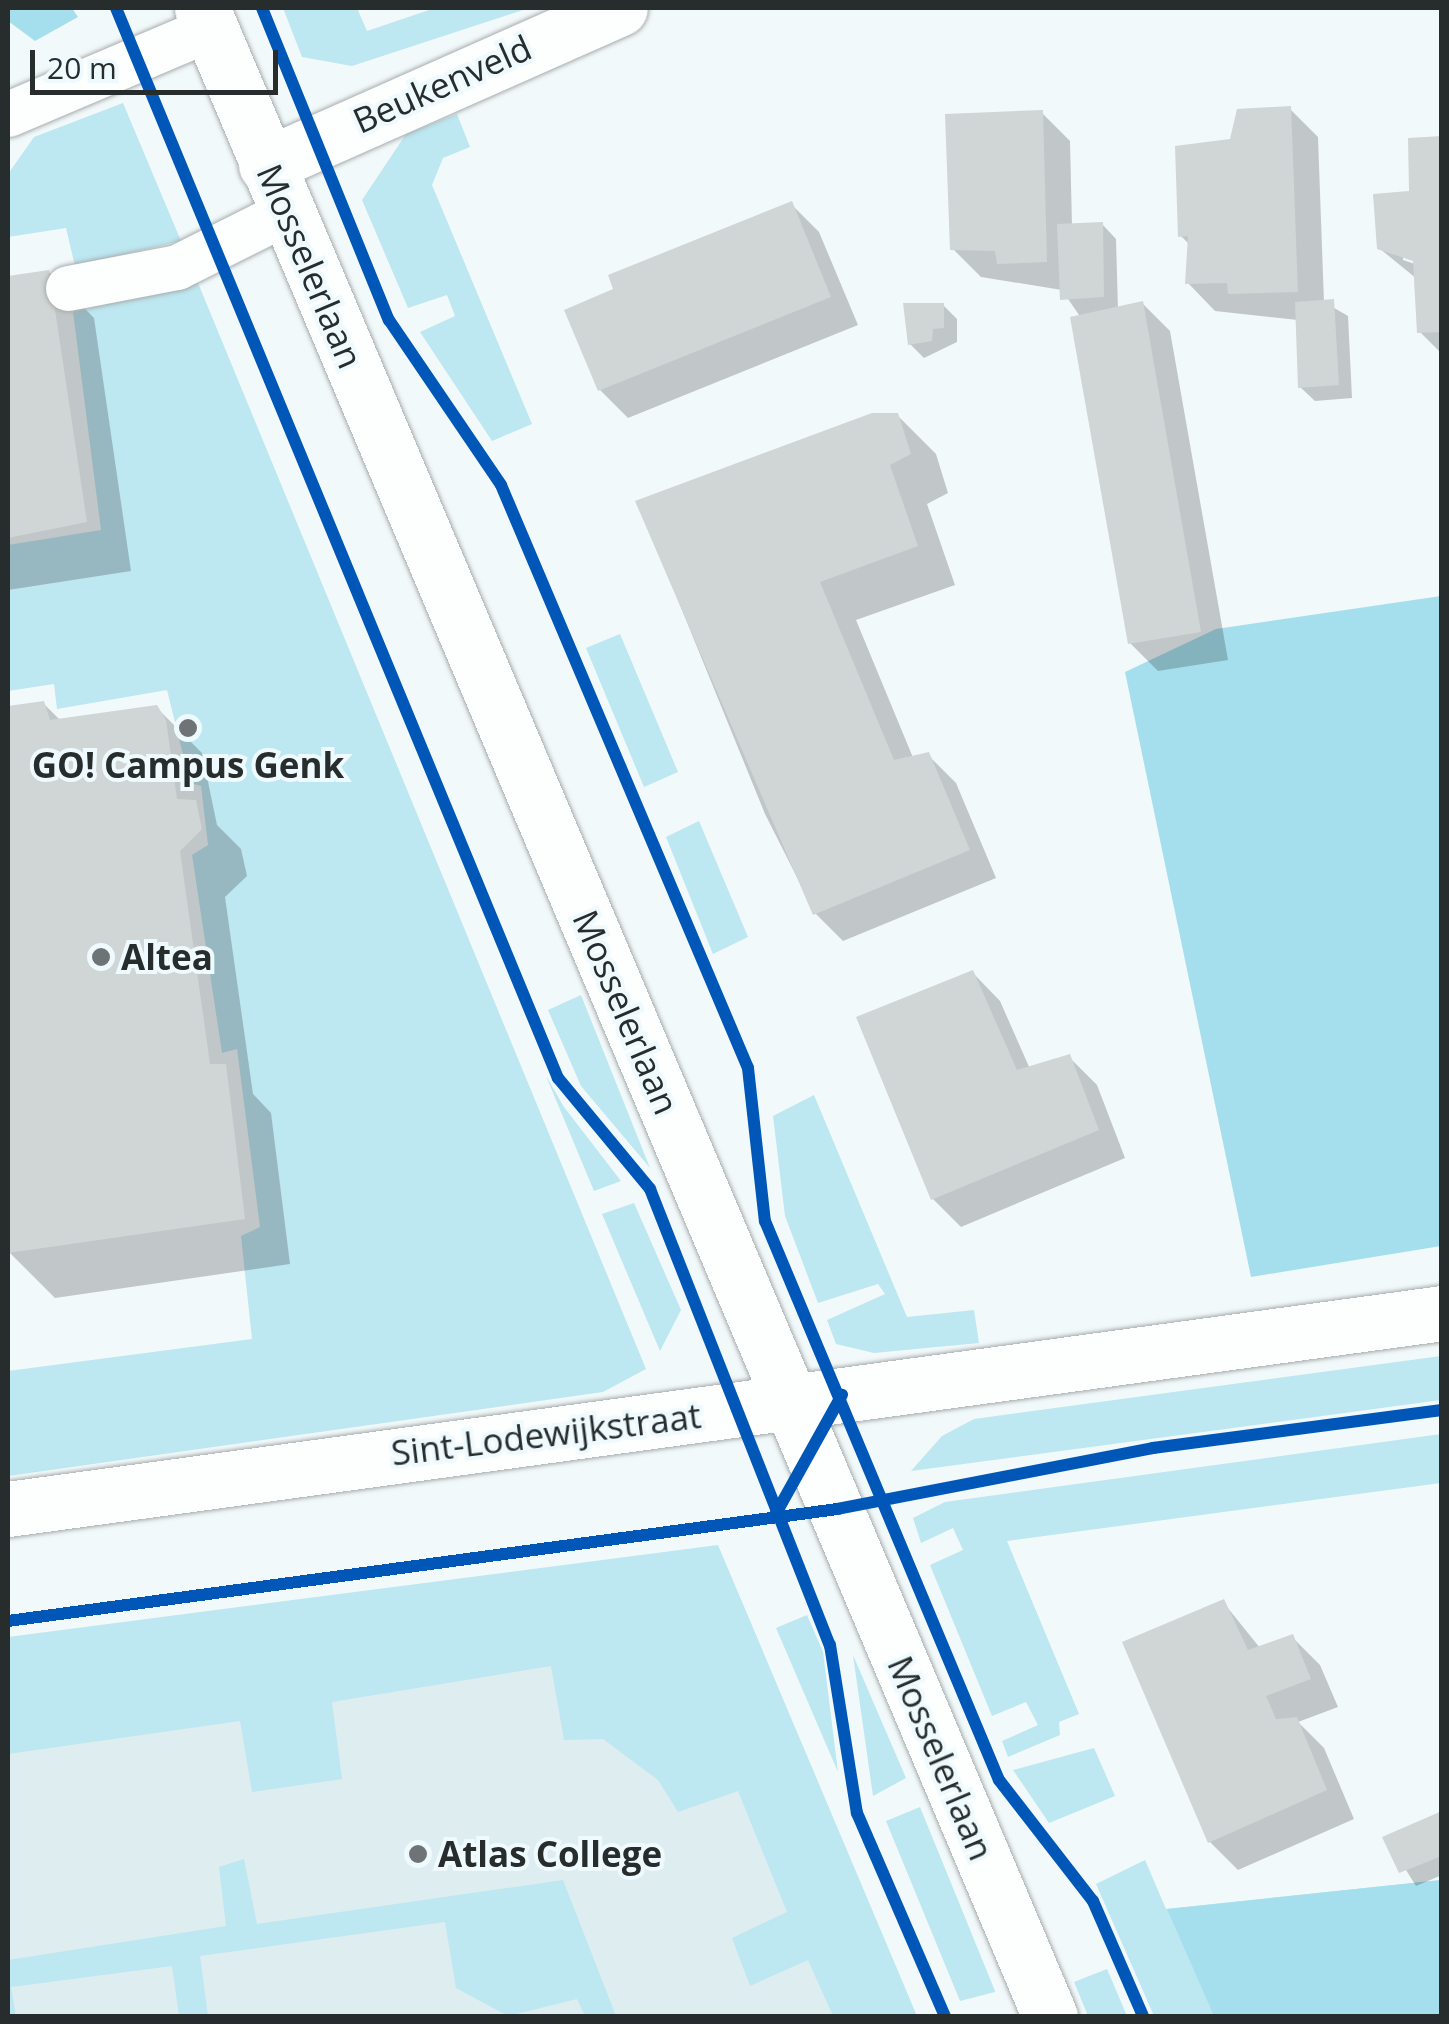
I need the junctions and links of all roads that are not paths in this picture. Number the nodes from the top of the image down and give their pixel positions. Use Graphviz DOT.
graph roads {
  1 [pos="620,8"];
  2 [pos="207,18"];
  3 [pos="8,114"];
  4 [pos="276,189"];
  5 [pos="68,288"];
  6 [pos="1442,1313"];
  7 [pos="788,1402"];
  8 [pos="8,1508"];
  9 [pos="1050,2016"];
  1 -- 4 [label="street, Beukenveld"];
  2 -- 3 [label="lane"];
  2 -- 4 [label="street, Mosselerlaan"];
  4 -- 5 [label="lane"];
  4 -- 7 [label="street, Mosselerlaan"];
  6 -- 7 [label="street, Sint-Lodewijkstraat"];
  7 -- 8 [label="street, Sint-Lodewijkstraat"];
  7 -- 9 [label="street, Mosselerlaan"];
}
